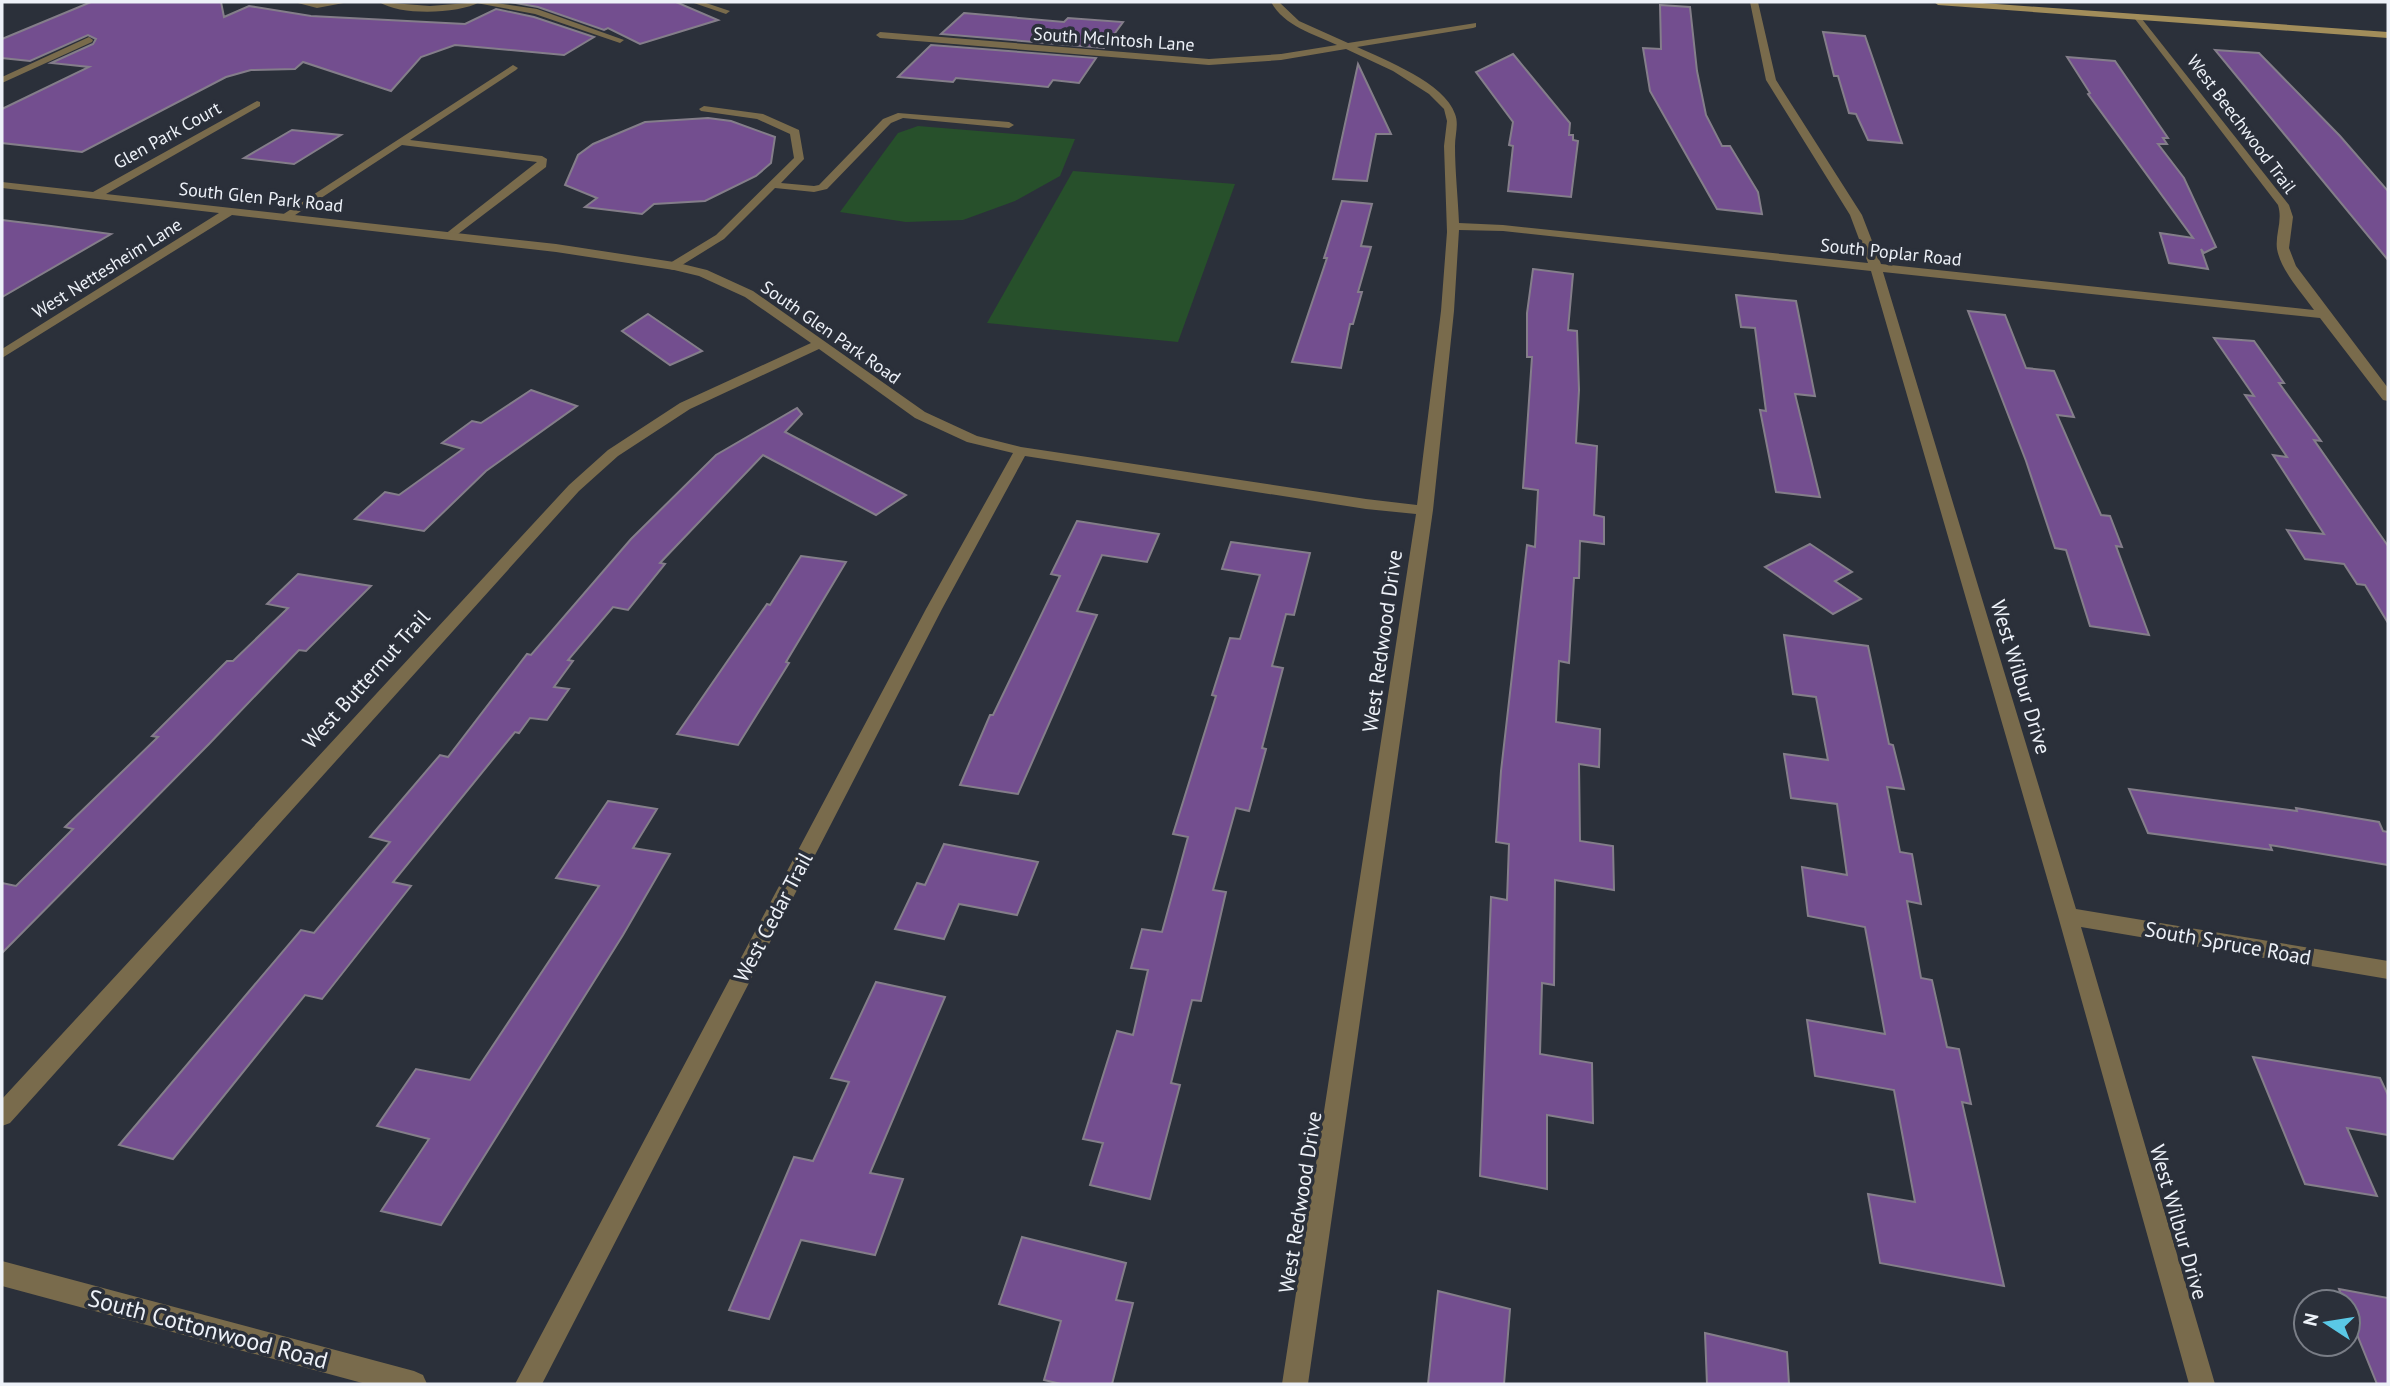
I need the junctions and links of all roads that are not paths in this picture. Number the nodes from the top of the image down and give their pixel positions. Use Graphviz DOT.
graph roads {
  1 [pos="298,2"];
  2 [pos="345,2"];
  3 [pos="383,2"];
  4 [pos="476,2"];
  5 [pos="695,2"];
  6 [pos="1275,2"];
  7 [pos="1754,2"];
  8 [pos="1938,2"];
  9 [pos="726,11"];
  10 [pos="2138,17"];
  11 [pos="1473,25"];
  12 [pos="880,35"];
  13 [pos="2388,35"];
  14 [pos="89,40"];
  15 [pos="620,40"];
  16 [pos="1345,47"];
  17 [pos="513,68"];
  18 [pos="2,80"];
  19 [pos="257,104"];
  20 [pos="704,109"];
  21 [pos="1009,125"];
  22 [pos="400,142"];
  23 [pos="2,185"];
  24 [pos="773,185"];
  25 [pos="94,196"];
  26 [pos="230,211"];
  27 [pos="285,217"];
  28 [pos="1454,226"];
  29 [pos="450,235"];
  30 [pos="674,266"];
  31 [pos="1876,268"];
  32 [pos="2324,315"];
  33 [pos="820,344"];
  34 [pos="2,354"];
  35 [pos="2388,397"];
  36 [pos="1021,452"];
  37 [pos="1425,510"];
  38 [pos="2068,916"];
  39 [pos="2388,970"];
  40 [pos="2,1115"];
  41 [pos="2,1273"];
  42 [pos="414,1384"];
  43 [pos="528,1384"];
  44 [pos="1295,1384"];
  45 [pos="2202,1384"];
  1 -- 2 [label="street"];
  3 -- 4 [label="street"];
  4 -- 15 [label="street"];
  5 -- 9 [label="street"];
  6 -- 16 [label="street, West Redwood Drive"];
  7 -- 31 [label="street, West Wilbur Drive"];
  8 -- 10 [label="street"];
  10 -- 13 [label="street"];
  10 -- 32 [label="street, West Beechwood Trail"];
  11 -- 16 [label="street, South McIntosh Lane"];
  12 -- 16 [label="street, South McIntosh Lane"];
  14 -- 18 [label="street"];
  16 -- 28 [label="street, West Redwood Drive"];
  17 -- 22 [label="street"];
  19 -- 25 [label="street, Glen Park Court"];
  20 -- 24 [label="street"];
  21 -- 24 [label="street"];
  22 -- 27 [label="street"];
  22 -- 29 [label="street"];
  23 -- 25 [label="street, South Glen Park Road"];
  24 -- 30 [label="street"];
  25 -- 26 [label="street, South Glen Park Road"];
  26 -- 27 [label="street, South Glen Park Road"];
  26 -- 34 [label="street, West Nettesheim Lane"];
  27 -- 29 [label="street, South Glen Park Road"];
  28 -- 31 [label="street, South Poplar Road"];
  28 -- 37 [label="street, West Redwood Drive"];
  29 -- 30 [label="street, South Glen Park Road"];
  30 -- 33 [label="street, South Glen Park Road"];
  31 -- 32 [label="street, South Poplar Road"];
  31 -- 38 [label="street, West Wilbur Drive"];
  32 -- 35 [label="street, West Beechwood Trail"];
  33 -- 36 [label="street, South Glen Park Road"];
  33 -- 40 [label="street, West Butternut Trail"];
  36 -- 37 [label="street, South Glen Park Road"];
  36 -- 43 [label="street, West Cedar Trail"];
  37 -- 44 [label="street, West Redwood Drive"];
  38 -- 39 [label="street, South Spruce Road"];
  38 -- 45 [label="street, West Wilbur Drive"];
  41 -- 42 [label="street, South Cottonwood Road"];
}
